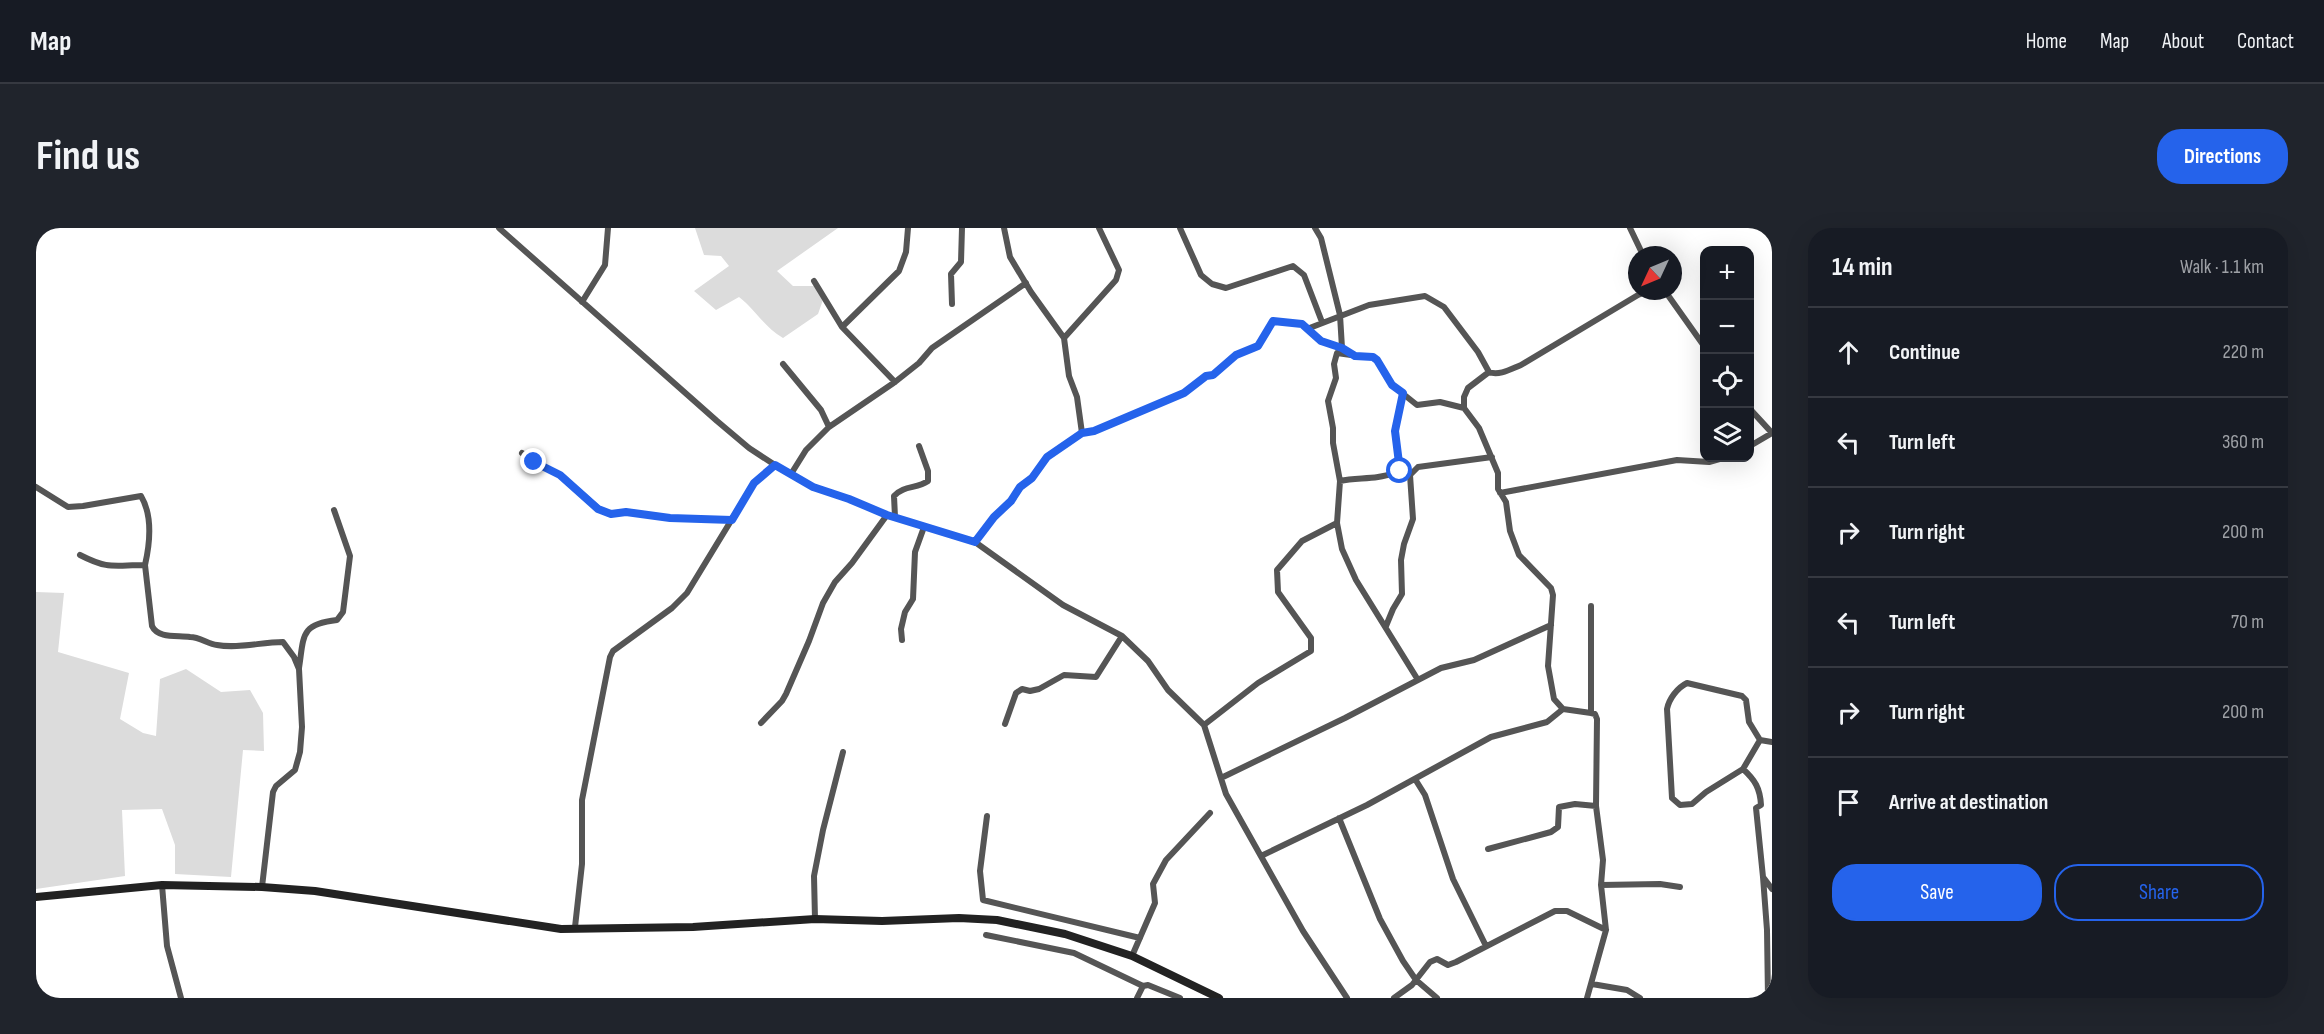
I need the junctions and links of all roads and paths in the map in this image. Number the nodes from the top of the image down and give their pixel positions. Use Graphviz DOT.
graph roads {
  1 [pos="499,228"];
  2 [pos="608,228"];
  3 [pos="908,228"];
  4 [pos="962,228"];
  5 [pos="1004,228"];
  6 [pos="1099,228"];
  7 [pos="1180,228"];
  8 [pos="1315,228"];
  9 [pos="1630,228"];
  10 [pos="1639,246"];
  11 [pos="814,281"];
  12 [pos="1026,283"];
  13 [pos="1629,300"];
  14 [pos="1671,300"];
  15 [pos="582,302"];
  16 [pos="952,304"];
  17 [pos="1340,315"];
  18 [pos="1322,322"];
  19 [pos="842,327"];
  20 [pos="1307,329"];
  21 [pos="1064,338"];
  22 [pos="1700,340"];
  23 [pos="1342,348"];
  24 [pos="1355,356"];
  25 [pos="783,364"];
  26 [pos="1489,372"];
  27 [pos="896,382"];
  28 [pos="1403,393"];
  29 [pos="1464,408"];
  30 [pos="1754,414"];
  31 [pos="829,427"];
  32 [pos="1082,433"];
  33 [pos="1772,433"];
  34 [pos="1754,443"];
  35 [pos="919,446"];
  36 [pos="522,453"];
  37 [pos="1491,457"];
  38 [pos="1700,461"];
  39 [pos="775,465"];
  40 [pos="1400,471"];
  41 [pos="791,474"];
  42 [pos="1410,475"];
  43 [pos="1340,481"];
  44 [pos="36,487"];
  45 [pos="1500,493"];
  46 [pos="334,510"];
  47 [pos="887,515"];
  48 [pos="896,518"];
  49 [pos="732,520"];
  50 [pos="1337,523"];
  51 [pos="924,527"];
  52 [pos="975,542"];
  53 [pos="80,555"];
  54 [pos="145,565"];
  55 [pos="1591,606"];
  56 [pos="1551,625"];
  57 [pos="1386,626"];
  58 [pos="1122,636"];
  59 [pos="902,640"];
  60 [pos="299,669"];
  61 [pos="1418,680"];
  62 [pos="1563,709"];
  63 [pos="1591,713"];
  64 [pos="760,723"];
  65 [pos="1005,724"];
  66 [pos="1204,725"];
  67 [pos="1760,740"];
  68 [pos="1772,742"];
  69 [pos="843,752"];
  70 [pos="1743,769"];
  71 [pos="1221,778"];
  72 [pos="1415,779"];
  73 [pos="1596,806"];
  74 [pos="1210,813"];
  75 [pos="987,816"];
  76 [pos="1339,818"];
  77 [pos="1488,849"];
  78 [pos="1261,856"];
  79 [pos="1763,877"];
  80 [pos="162,885"];
  81 [pos="1601,885"];
  82 [pos="262,887"];
  83 [pos="1680,887"];
  84 [pos="1772,889"];
  85 [pos="36,897"];
  86 [pos="815,919"];
  87 [pos="575,927"];
  88 [pos="1606,930"];
  89 [pos="986,934"];
  90 [pos="1140,938"];
  91 [pos="1486,946"];
  92 [pos="1132,956"];
  93 [pos="1416,980"];
  94 [pos="1592,984"];
  95 [pos="1143,986"];
  96 [pos="181,998"];
  97 [pos="1137,998"];
  98 [pos="1180,998"];
  99 [pos="1219,998"];
  100 [pos="1347,998"];
  101 [pos="1394,998"];
  102 [pos="1437,998"];
  103 [pos="1587,998"];
  104 [pos="1640,998"];
  105 [pos="1768,998"];
  1 -- 15 [label="street"];
  2 -- 15 [label="street"];
  3 -- 19 [label="street"];
  4 -- 16 [label="street"];
  5 -- 12 [label="street"];
  6 -- 21 [label="street"];
  7 -- 18 [label="street"];
  8 -- 17 [label="street"];
  9 -- 10 [label="street"];
  11 -- 19 [label="street"];
  12 -- 21 [label="street"];
  12 -- 27 [label="street"];
  13 -- 26 [label="street"];
  14 -- 22 [label="street"];
  15 -- 39 [label="street"];
  17 -- 18 [label="street"];
  17 -- 23 [label="street"];
  17 -- 26 [label="street"];
  18 -- 20 [label="street"];
  19 -- 27 [label="street"];
  20 -- 23 [label="street"];
  20 -- 32 [label="street"];
  21 -- 32 [label="street"];
  23 -- 24 [label="street"];
  24 -- 28 [label="street"];
  24 -- 43 [label="street"];
  25 -- 31 [label="street"];
  26 -- 29 [label="street"];
  27 -- 31 [label="street"];
  28 -- 29 [label="street"];
  28 -- 40 [label="street"];
  29 -- 37 [label="street"];
  30 -- 33 [label="street"];
  31 -- 41 [label="street"];
  32 -- 52 [label="street"];
  33 -- 34 [label="street"];
  35 -- 48 [label="street"];
  36 -- 49 [label="street"];
  37 -- 42 [label="street"];
  37 -- 45 [label="street"];
  38 -- 45 [label="street"];
  39 -- 41 [label="street"];
  39 -- 49 [label="street"];
  40 -- 42 [label="street"];
  40 -- 43 [label="street"];
  41 -- 47 [label="street"];
  42 -- 57 [label="street"];
  43 -- 50 [label="street"];
  44 -- 54 [label="street"];
  45 -- 56 [label="street"];
  46 -- 60 [label="street"];
  47 -- 48 [label="street"];
  47 -- 64 [label="street"];
  48 -- 51 [label="street"];
  49 -- 87 [label="street"];
  50 -- 57 [label="street"];
  50 -- 66 [label="street"];
  51 -- 52 [label="street"];
  51 -- 59 [label="street"];
  52 -- 58 [label="street"];
  53 -- 54 [label="street"];
  54 -- 60 [label="street"];
  55 -- 63 [label="street"];
  56 -- 61 [label="street"];
  56 -- 62 [label="street"];
  57 -- 61 [label="street"];
  58 -- 65 [label="street"];
  58 -- 66 [label="street"];
  60 -- 82 [label="street"];
  61 -- 71 [label="street"];
  62 -- 63 [label="street"];
  62 -- 72 [label="street"];
  63 -- 73 [label="street"];
  66 -- 71 [label="street"];
  67 -- 68 [label="street"];
  67 -- 70 [label="street"];
  67 -- 70 [label="street"];
  69 -- 86 [label="street"];
  70 -- 79 [label="street"];
  71 -- 78 [label="street"];
  72 -- 76 [label="street"];
  72 -- 91 [label="street"];
  73 -- 77 [label="street"];
  73 -- 81 [label="street"];
  74 -- 90 [label="street"];
  75 -- 90 [label="street"];
  76 -- 78 [label="street"];
  76 -- 93 [label="street"];
  78 -- 100 [label="street"];
  79 -- 84 [label="street"];
  79 -- 105 [label="street"];
  80 -- 82 [label="main road"];
  80 -- 85 [label="main road"];
  80 -- 96 [label="street"];
  81 -- 83 [label="street"];
  81 -- 88 [label="street"];
  82 -- 87 [label="main road"];
  86 -- 87 [label="main road"];
  86 -- 92 [label="main road"];
  88 -- 91 [label="street"];
  88 -- 94 [label="street"];
  89 -- 95 [label="street"];
  90 -- 92 [label="street"];
  91 -- 93 [label="street"];
  92 -- 99 [label="main road"];
  93 -- 101 [label="street"];
  93 -- 102 [label="street"];
  94 -- 103 [label="street"];
  94 -- 104 [label="street"];
  95 -- 97 [label="street"];
  95 -- 98 [label="street"];
}
